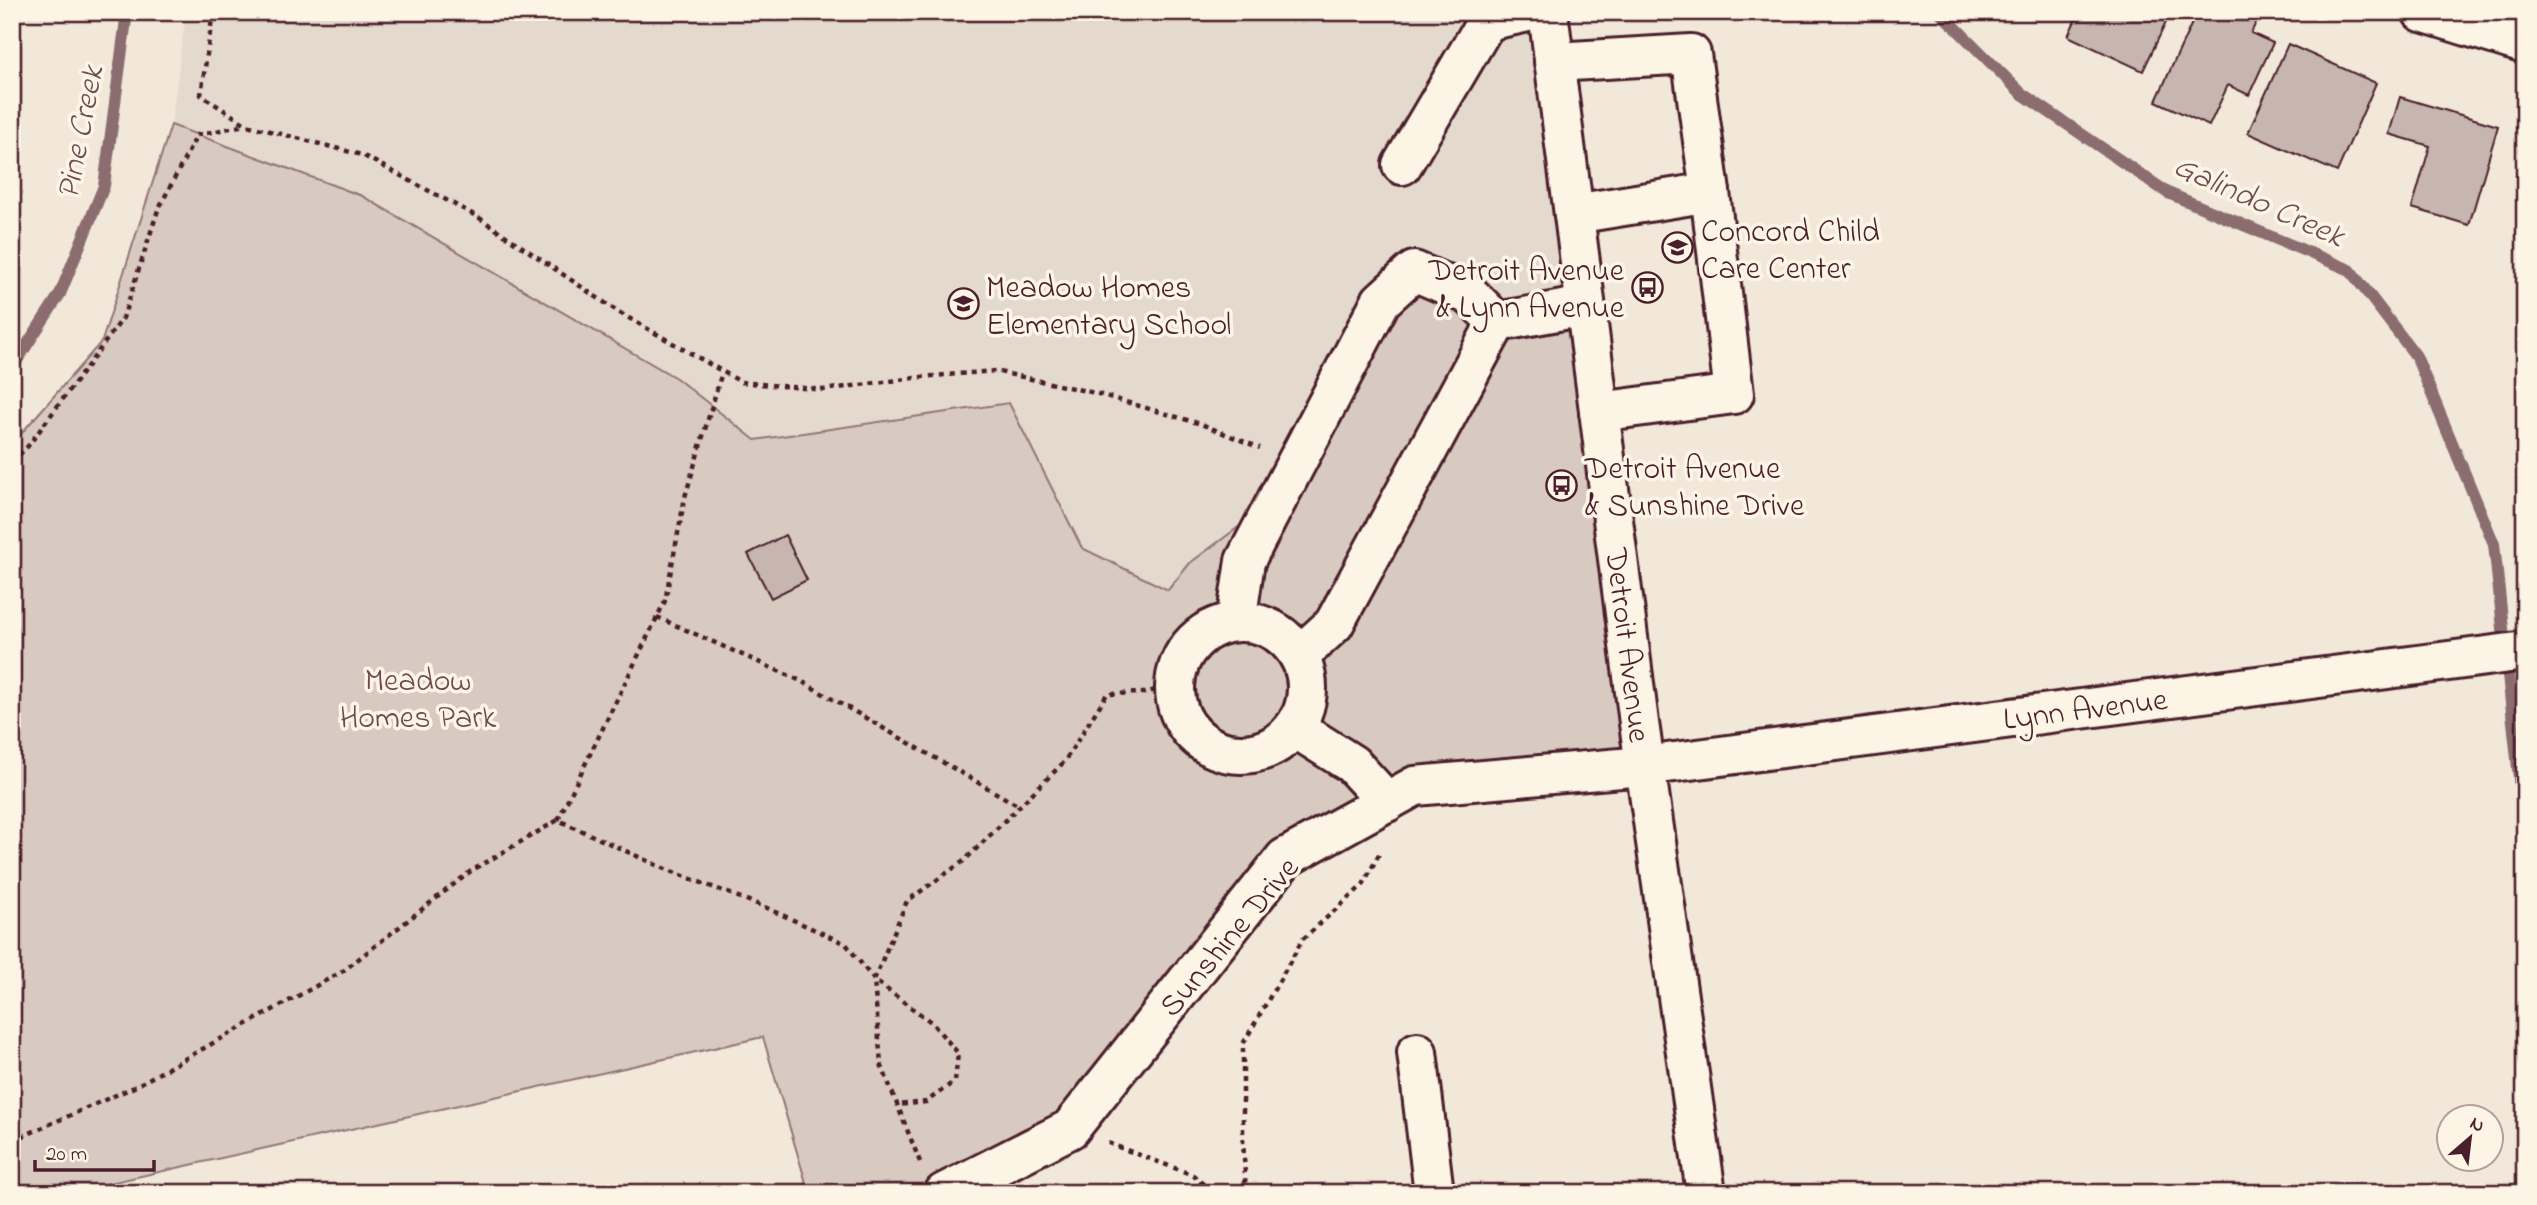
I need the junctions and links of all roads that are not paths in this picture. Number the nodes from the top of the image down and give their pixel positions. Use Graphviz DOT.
graph roads {
  1 [pos="1528,12"];
  2 [pos="1548,12"];
  3 [pos="2422,12"];
  4 [pos="2525,44"];
  5 [pos="1554,62"];
  6 [pos="1402,165"];
  7 [pos="1710,192"];
  8 [pos="1574,214"];
  9 [pos="1585,306"];
  10 [pos="1497,322"];
  11 [pos="1599,412"];
  12 [pos="1236,622"];
  13 [pos="2525,651"];
  14 [pos="1299,656"];
  15 [pos="1295,728"];
  16 [pos="1644,766"];
  17 [pos="1387,802"];
  18 [pos="1417,1052"];
  19 [pos="933,1180"];
  20 [pos="1434,1193"];
  21 [pos="1706,1193"];
  1 -- 6 [label="street"];
  2 -- 5 [label="street, Detroit Avenue"];
  3 -- 4 [label="street"];
  5 -- 7 [label="street"];
  5 -- 8 [label="street, Detroit Avenue"];
  7 -- 8 [label="street"];
  7 -- 11 [label="street"];
  8 -- 9 [label="street, Detroit Avenue"];
  9 -- 10 [label="street"];
  9 -- 11 [label="street, Detroit Avenue"];
  10 -- 12 [label="street"];
  10 -- 14 [label="street"];
  11 -- 16 [label="street, Detroit Avenue"];
  12 -- 14 [label="street"];
  12 -- 15 [label="street"];
  13 -- 16 [label="street, Lynn Avenue"];
  14 -- 15 [label="street"];
  15 -- 17 [label="street"];
  16 -- 17 [label="street, Sunshine Drive"];
  16 -- 21 [label="street, Detroit Avenue"];
  17 -- 19 [label="street, Sunshine Drive"];
  18 -- 20 [label="street"];
}
